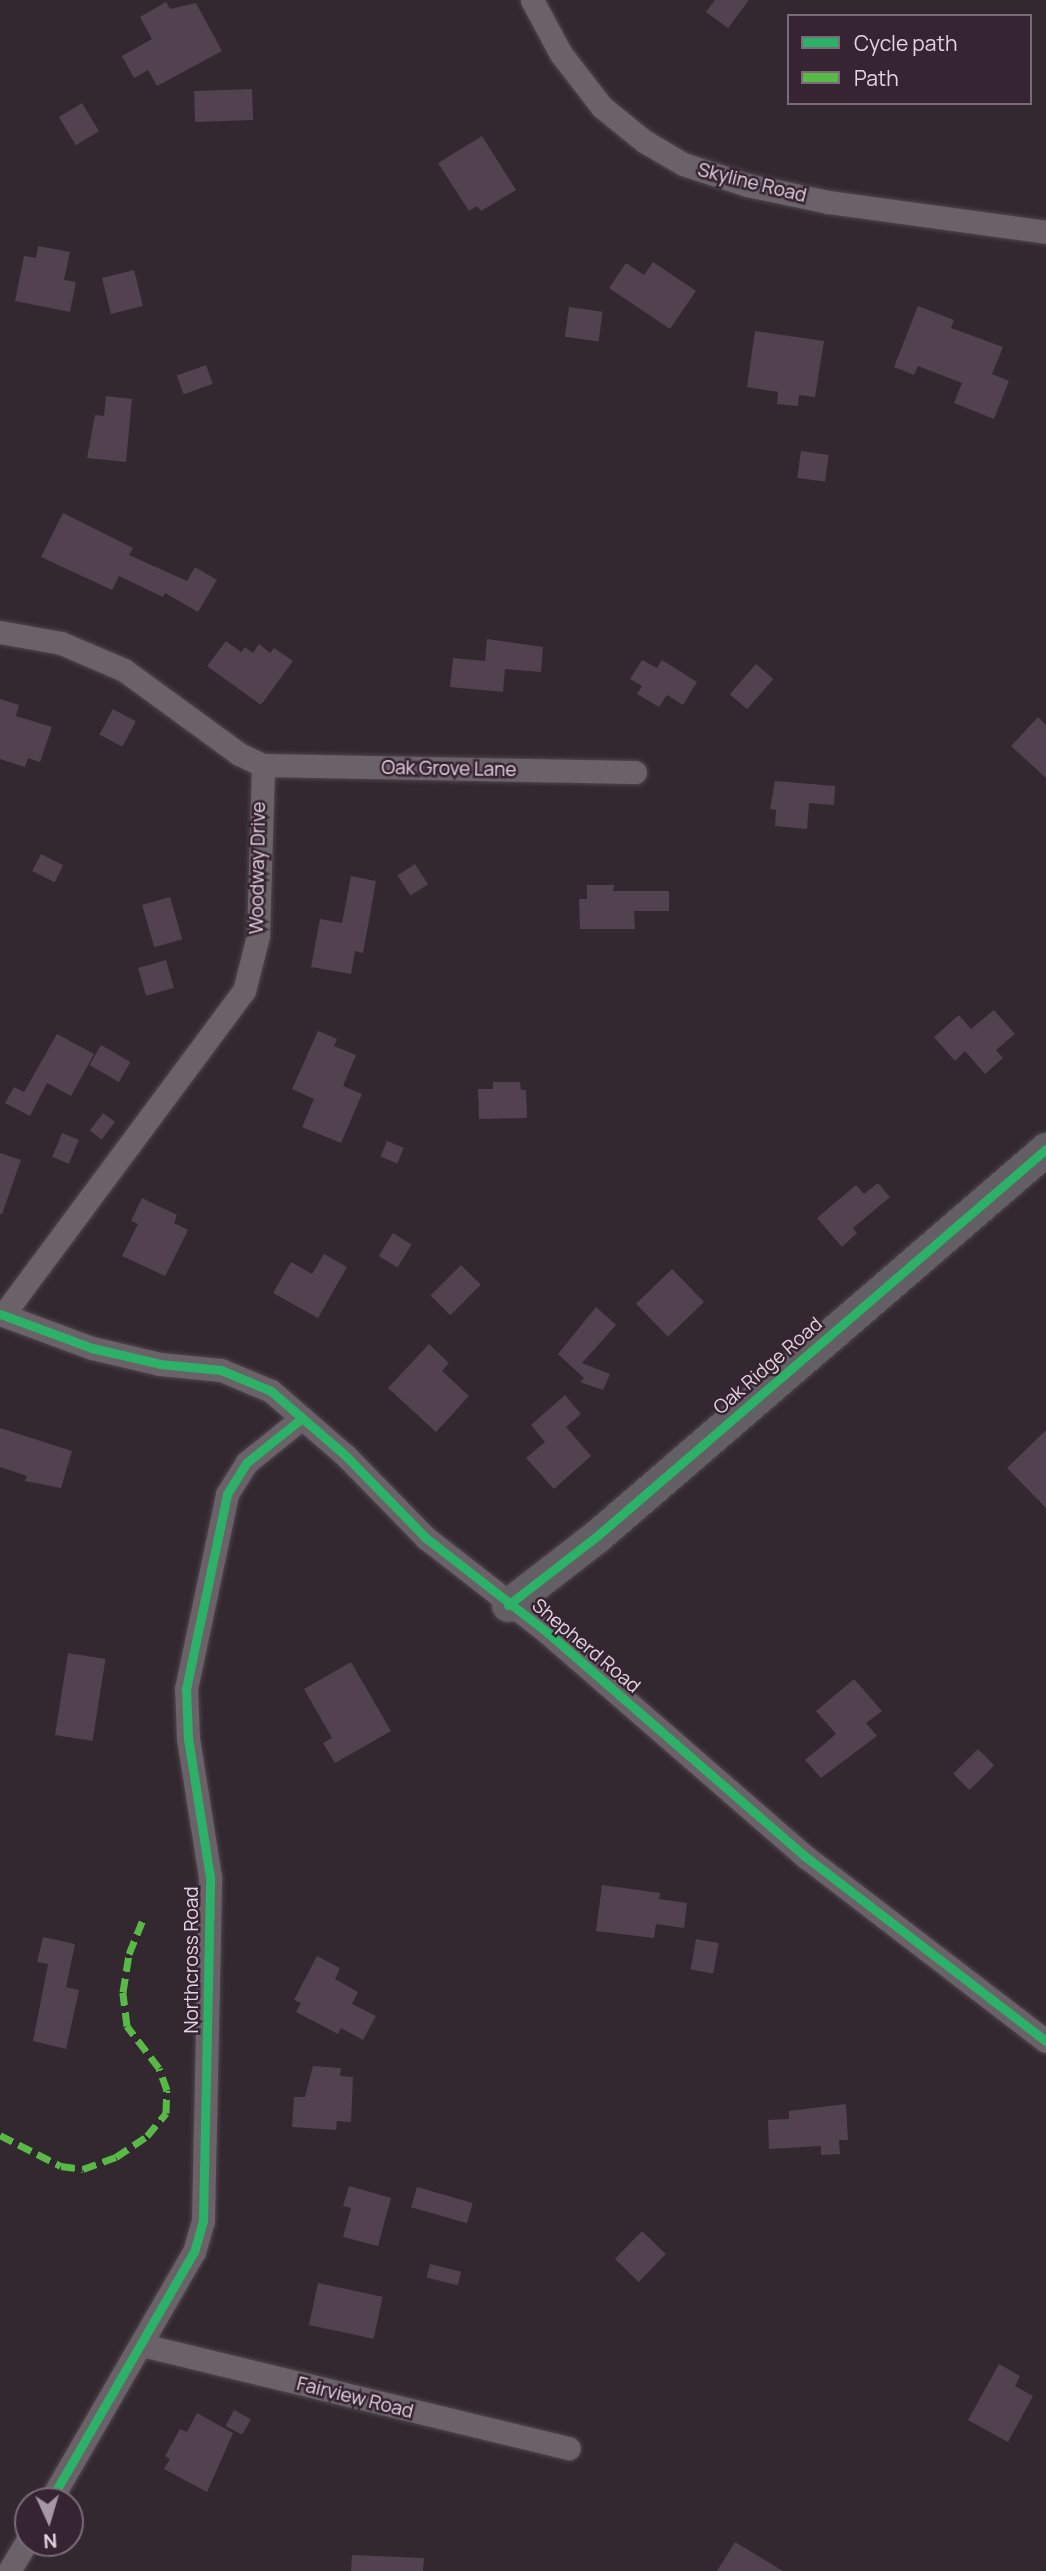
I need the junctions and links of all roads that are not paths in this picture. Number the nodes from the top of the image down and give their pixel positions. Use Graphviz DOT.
graph roads {
  1 [pos="532,0"];
  2 [pos="1046,232"];
  3 [pos="0,632"];
  4 [pos="263,765"];
  5 [pos="635,772"];
  6 [pos="1046,1149"];
  7 [pos="1,1314"];
  8 [pos="302,1418"];
  9 [pos="508,1605"];
  10 [pos="1046,2041"];
  11 [pos="142,2345"];
  12 [pos="569,2448"];
  13 [pos="58,2487"];
  1 -- 2 [label="street, Skyline Road"];
  3 -- 4 [label="street"];
  4 -- 5 [label="street, Oak Grove Lane"];
  4 -- 7 [label="street, Woodway Drive"];
  6 -- 9 [label="street, Oak Ridge Road"];
  7 -- 8 [label="street, Shepherd Road"];
  8 -- 9 [label="street, Shepherd Road"];
  8 -- 11 [label="street, Northcross Road"];
  9 -- 10 [label="street, Shepherd Road"];
  11 -- 12 [label="street, Fairview Road"];
  11 -- 13 [label="street, Northcross Road"];
}
